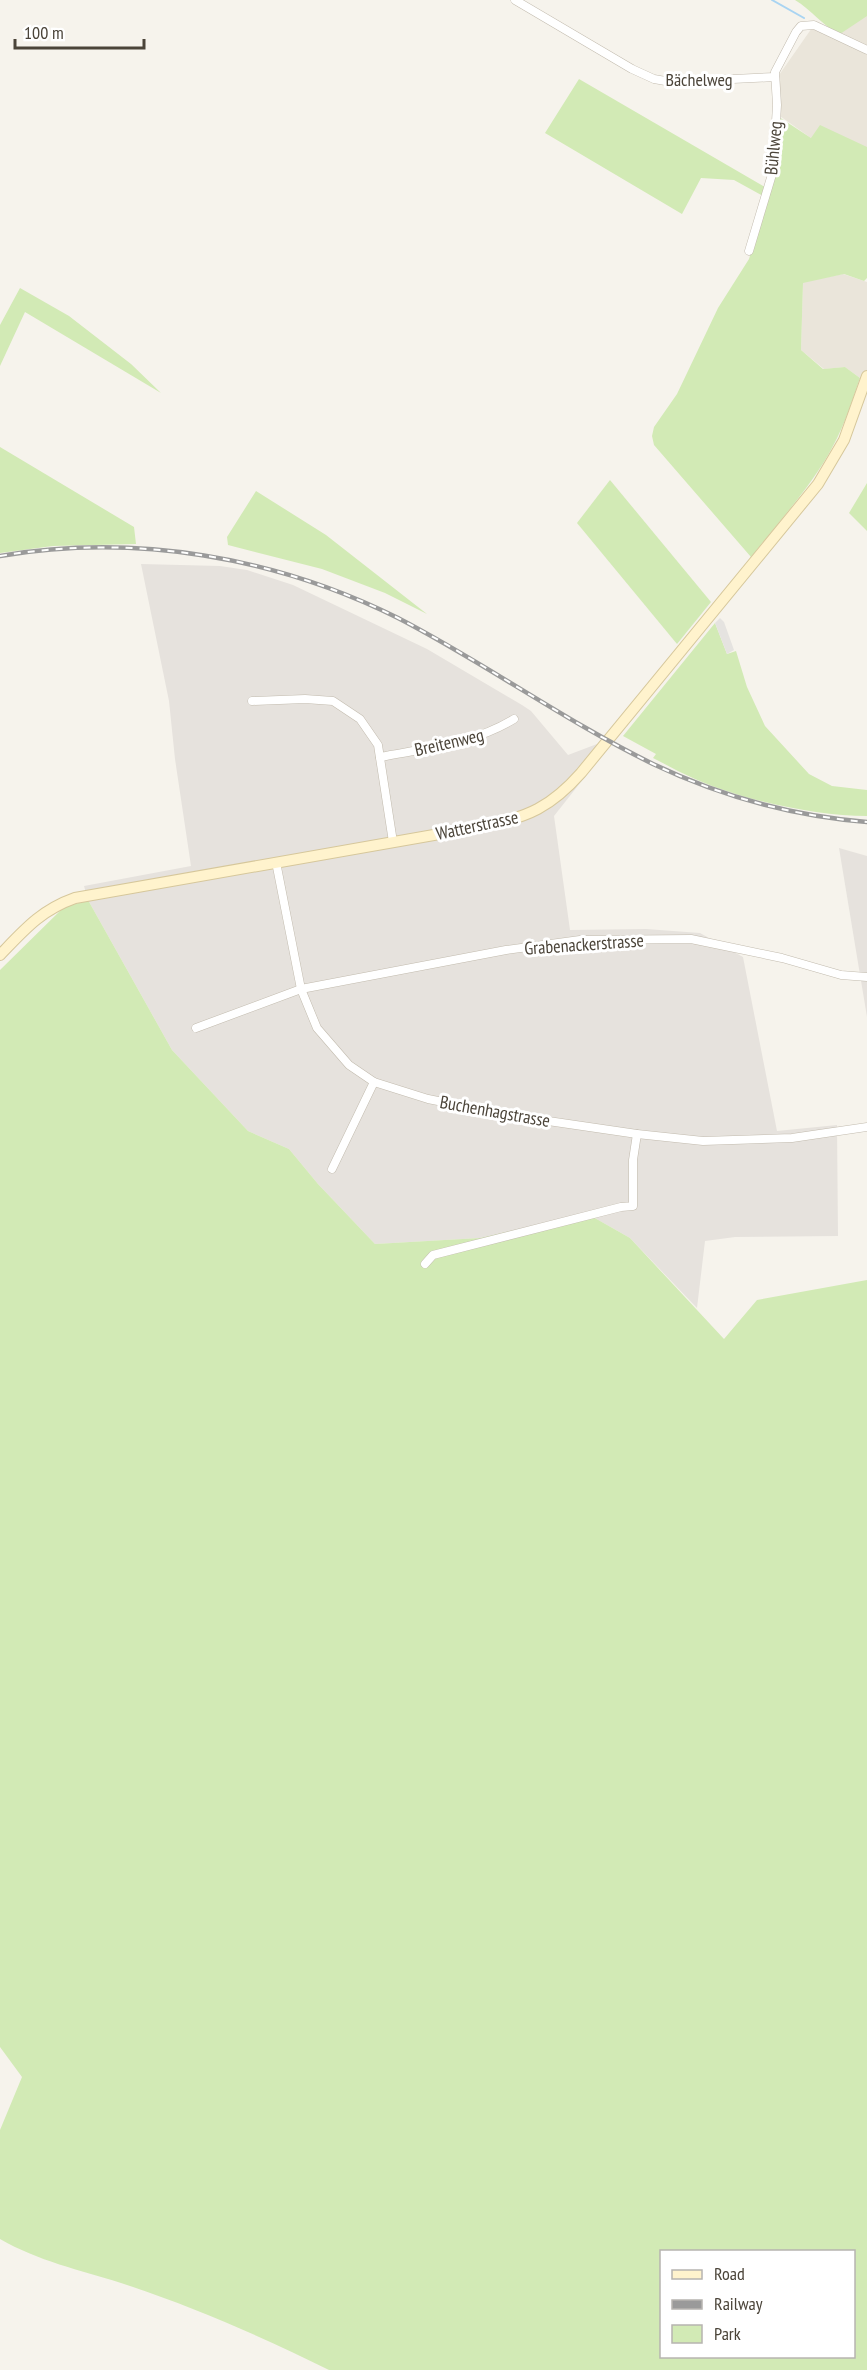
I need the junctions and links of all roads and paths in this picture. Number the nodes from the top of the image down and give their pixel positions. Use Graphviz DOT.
graph roads {
  1 [pos="515,0"];
  2 [pos="867,50"];
  3 [pos="775,77"];
  4 [pos="748,251"];
  5 [pos="867,376"];
  6 [pos="252,701"];
  7 [pos="514,719"];
  8 [pos="380,757"];
  9 [pos="393,842"];
  10 [pos="276,862"];
  11 [pos="0,955"];
  12 [pos="867,977"];
  13 [pos="301,989"];
  14 [pos="196,1028"];
  15 [pos="374,1082"];
  16 [pos="867,1127"];
  17 [pos="637,1134"];
  18 [pos="332,1169"];
  19 [pos="425,1264"];
  1 -- 3 [label="street, Bächelweg"];
  2 -- 3 [label="street"];
  3 -- 4 [label="street, Bühlweg"];
  5 -- 9 [label="street, Watterstrasse"];
  6 -- 8 [label="street"];
  7 -- 8 [label="street, Breitenweg"];
  8 -- 9 [label="street"];
  9 -- 10 [label="street, Watterstrasse"];
  10 -- 11 [label="street, Watterstrasse"];
  10 -- 13 [label="street, Buchenhagstrasse"];
  12 -- 13 [label="street, Grabenackerstrasse"];
  13 -- 14 [label="street, Grabenackerstrasse"];
  13 -- 15 [label="street, Buchenhagstrasse"];
  15 -- 17 [label="street, Buchenhagstrasse"];
  15 -- 18 [label="street"];
  16 -- 17 [label="street, Buchenhagstrasse"];
  17 -- 19 [label="street"];
}
